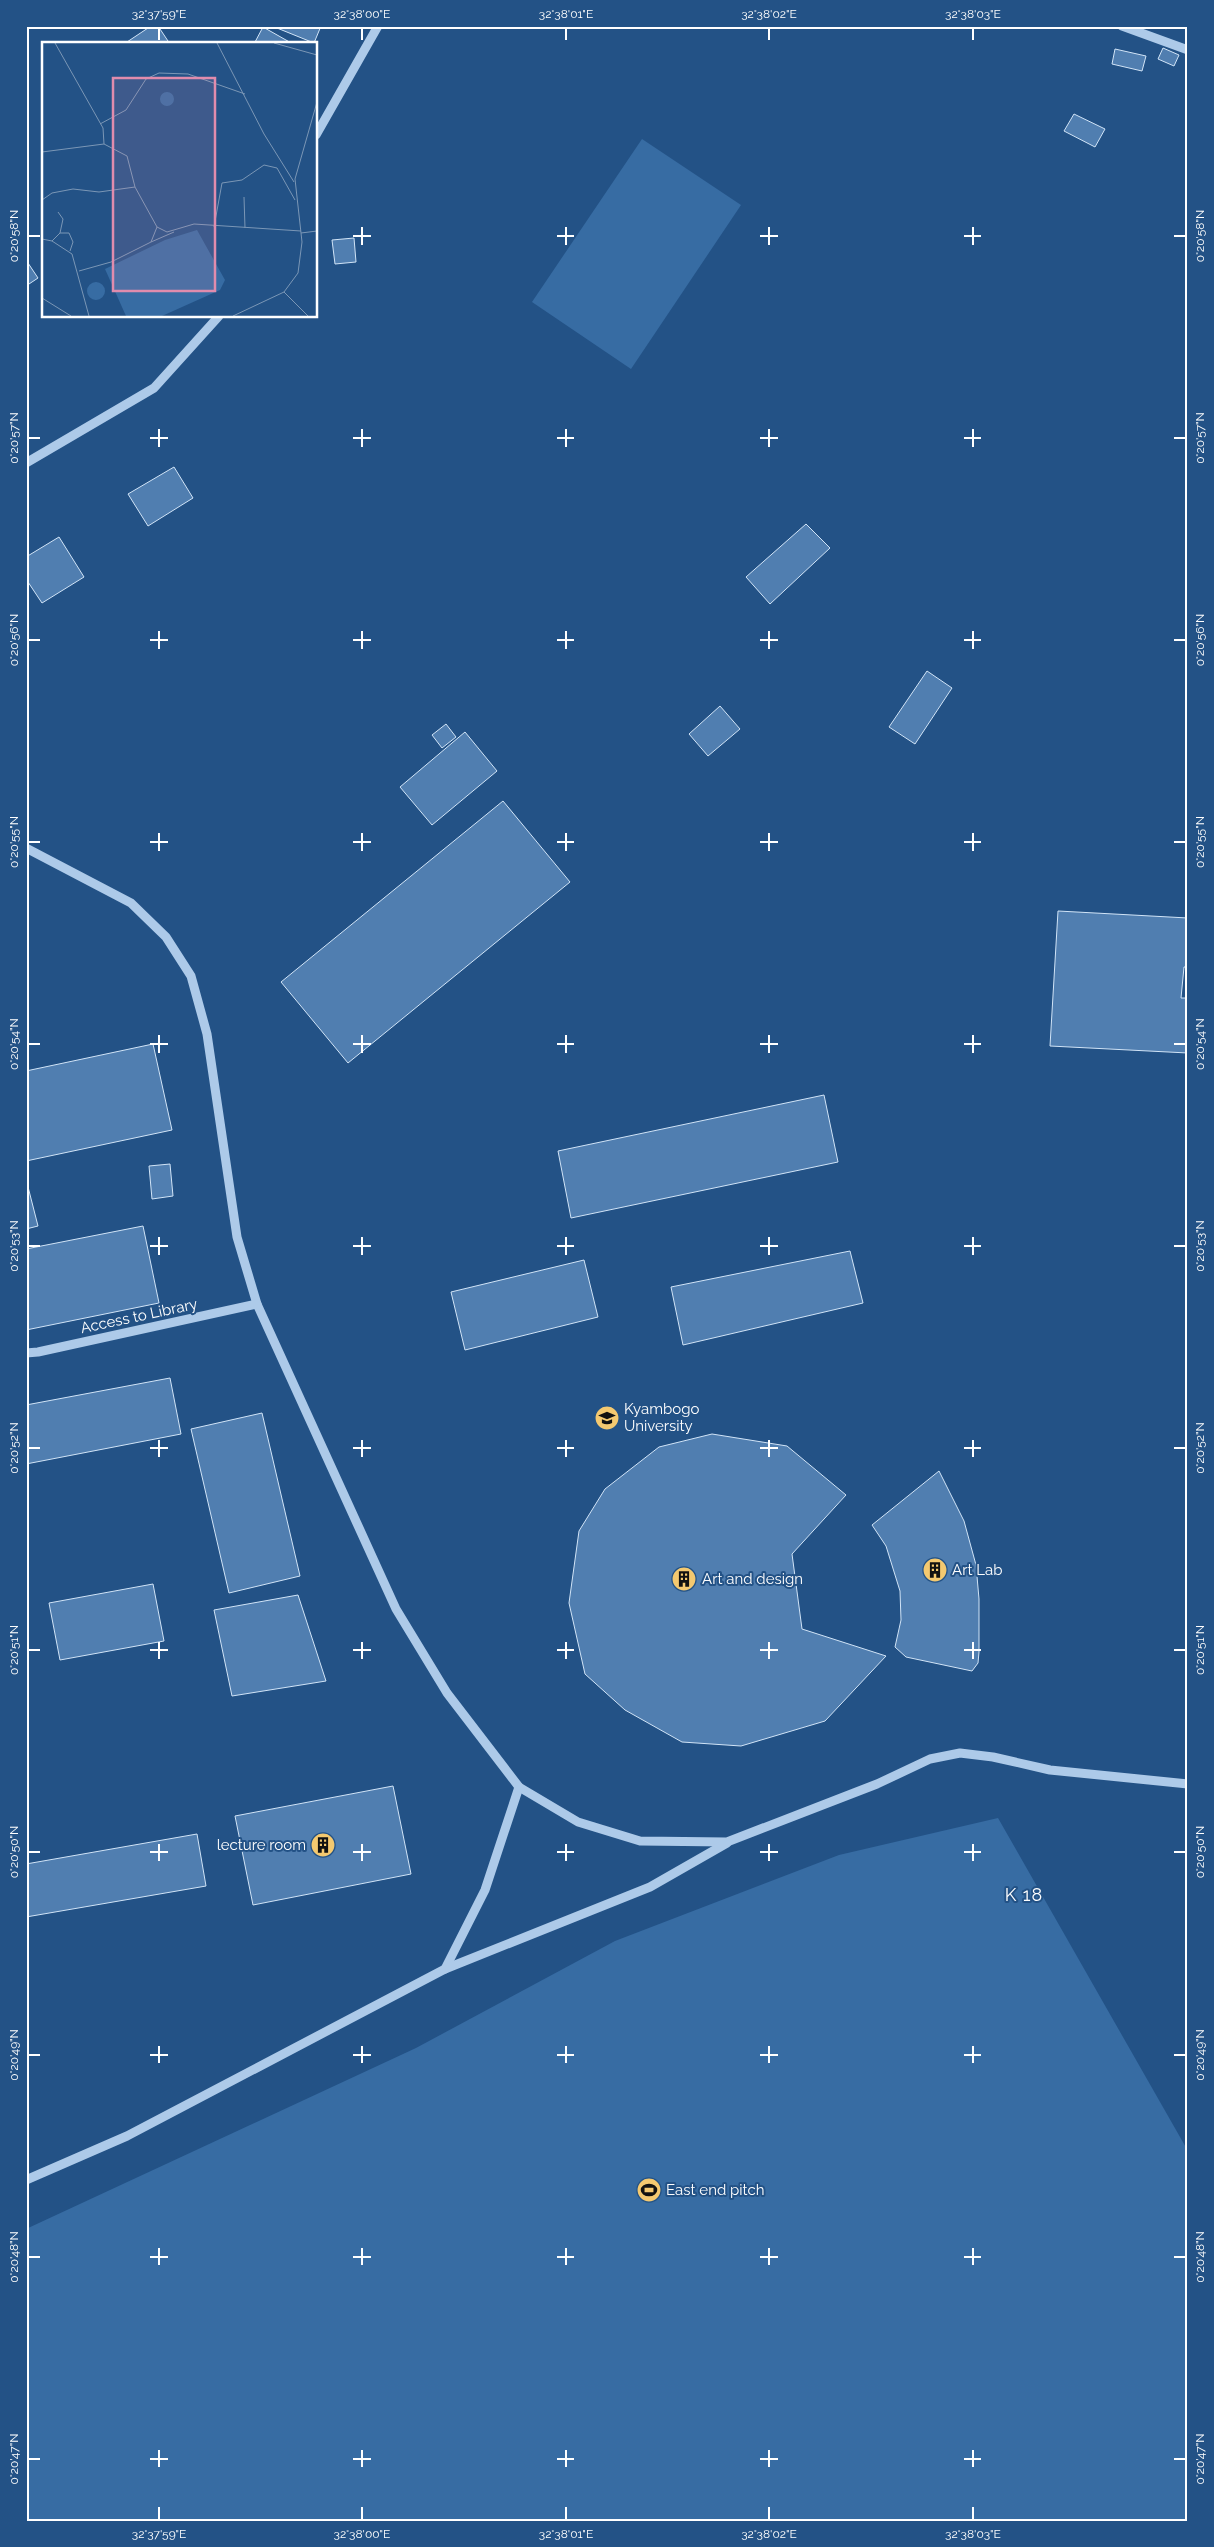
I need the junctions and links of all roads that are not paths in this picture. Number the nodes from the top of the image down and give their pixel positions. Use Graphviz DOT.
graph roads {
  1 [pos="378,26"];
  2 [pos="1122,26"];
  3 [pos="1188,50"];
  4 [pos="318,131"];
  5 [pos="217,318"];
  6 [pos="26,463"];
  7 [pos="26,848"];
  8 [pos="256,1304"];
  9 [pos="26,1353"];
  10 [pos="1188,1784"];
  11 [pos="519,1787"];
  12 [pos="727,1842"];
  13 [pos="446,1969"];
  14 [pos="26,2180"];
  1 -- 4 [label="street"];
  2 -- 3 [label="street"];
  5 -- 6 [label="street"];
  7 -- 8 [label="street"];
  8 -- 9 [label="street, Access to Library"];
  8 -- 11 [label="street"];
  10 -- 12 [label="street"];
  11 -- 12 [label="street"];
  11 -- 13 [label="street"];
  12 -- 13 [label="street"];
  13 -- 14 [label="street"];
}
